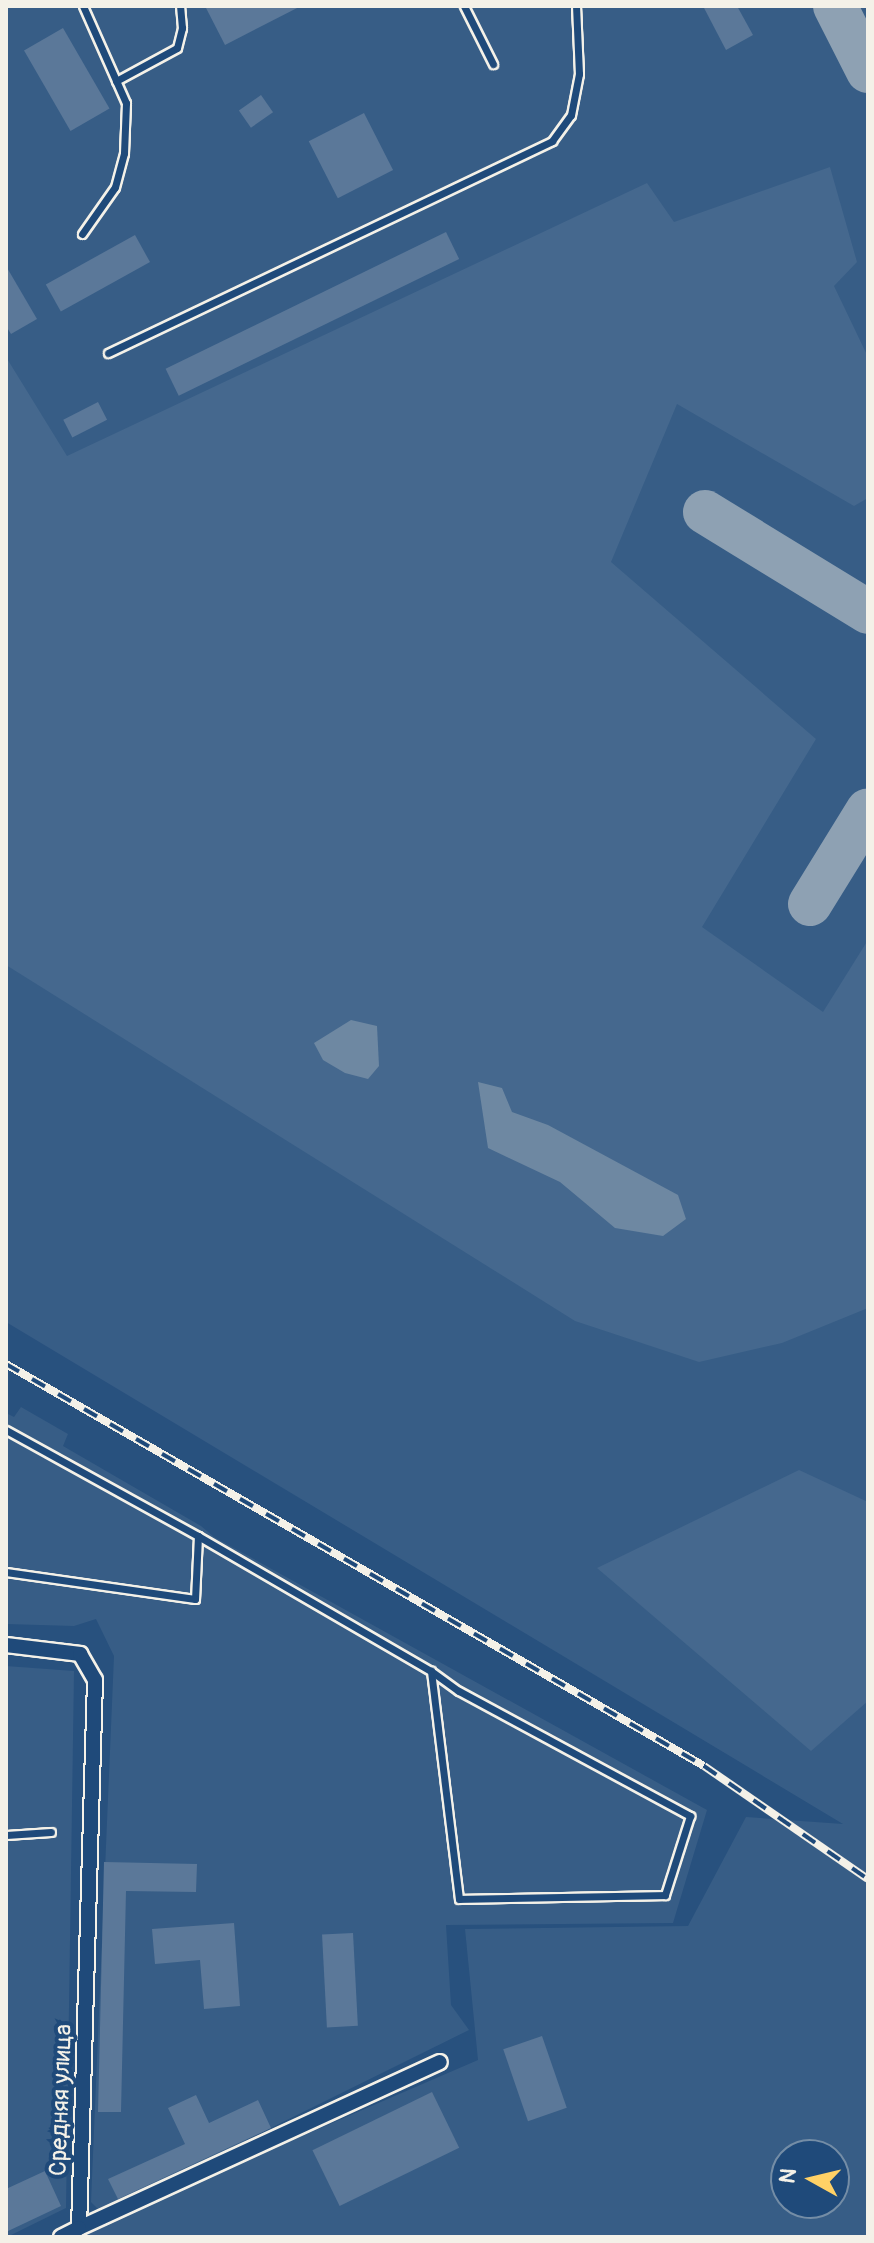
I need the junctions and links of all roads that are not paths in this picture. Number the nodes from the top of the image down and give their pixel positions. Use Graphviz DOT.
graph roads {
  1 [pos="83,6"];
  2 [pos="180,6"];
  3 [pos="464,6"];
  4 [pos="576,6"];
  5 [pos="493,64"];
  6 [pos="116,81"];
  7 [pos="82,234"];
  8 [pos="108,353"];
  9 [pos="6,1430"];
  10 [pos="198,1536"];
  11 [pos="6,1572"];
  12 [pos="6,1645"];
  13 [pos="431,1671"];
  14 [pos="51,1832"];
  15 [pos="6,1835"];
  16 [pos="440,2062"];
  17 [pos="79,2228"];
  18 [pos="61,2237"];
  1 -- 6 [label="lane"];
  2 -- 6 [label="lane"];
  3 -- 5 [label="lane"];
  4 -- 8 [label="lane"];
  6 -- 7 [label="lane"];
  9 -- 10 [label="lane"];
  10 -- 11 [label="lane"];
  10 -- 13 [label="lane"];
  12 -- 17 [label="street, Средняя улица"];
  13 -- 13 [label="lane"];
  14 -- 15 [label="lane"];
  16 -- 17 [label="street"];
  17 -- 18 [label="street"];
}
